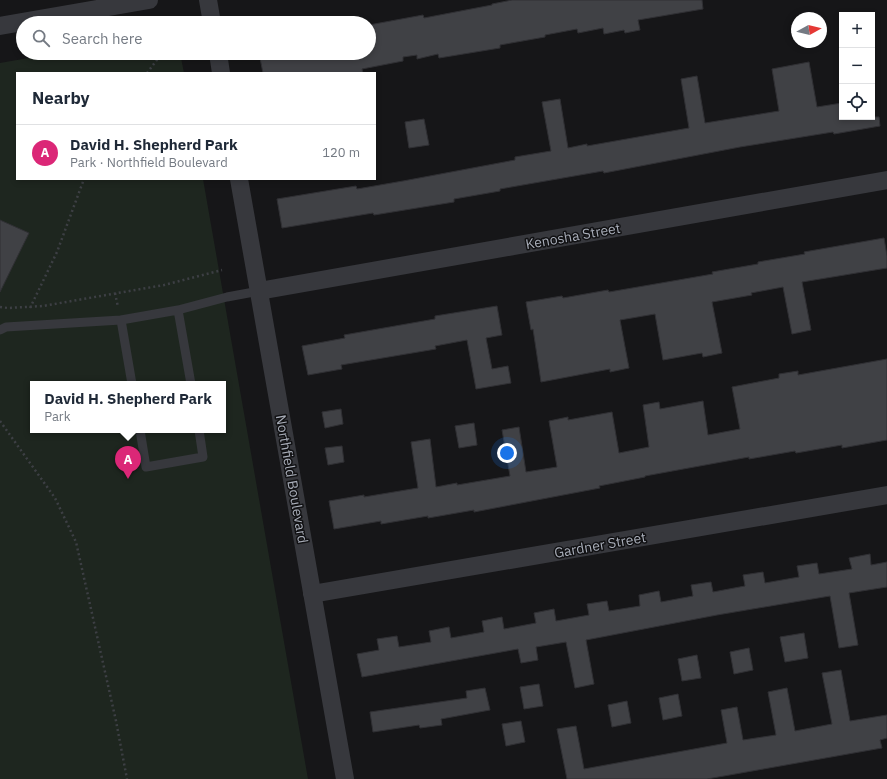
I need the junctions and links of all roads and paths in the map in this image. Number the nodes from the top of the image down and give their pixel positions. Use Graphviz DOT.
graph roads {
  1 [pos="149,0"];
  2 [pos="208,0"];
  3 [pos="57,16"];
  4 [pos="211,16"];
  5 [pos="16,23"];
  6 [pos="0,26"];
  7 [pos="157,60"];
  8 [pos="219,60"];
  9 [pos="148,72"];
  10 [pos="221,72"];
  11 [pos="84,180"];
  12 [pos="239,180"];
  13 [pos="887,180"];
  14 [pos="222,270"];
  15 [pos="259,291"];
  16 [pos="0,307"];
  17 [pos="30,308"];
  18 [pos="178,310"];
  19 [pos="121,320"];
  20 [pos="0,330"];
  21 [pos="131,381"];
  22 [pos="190,381"];
  23 [pos="0,421"];
  24 [pos="140,433"];
  25 [pos="199,433"];
  26 [pos="887,495"];
  27 [pos="312,594"];
  28 [pos="127,779"];
  29 [pos="345,779"];
  1 -- 3 [label="street"];
  2 -- 4 [label="street"];
  5 -- 6 [label="street"];
  7 -- 9 [label="path"];
  8 -- 10 [label="street"];
  11 -- 17 [label="path"];
  12 -- 15 [label="street, Northfield Boulevard"];
  13 -- 15 [label="street, Kenosha Street"];
  14 -- 17 [label="path"];
  15 -- 18 [label="lane"];
  15 -- 27 [label="street, Northfield Boulevard"];
  16 -- 17 [label="path"];
  18 -- 19 [label="lane"];
  18 -- 22 [label="lane"];
  19 -- 20 [label="lane"];
  19 -- 21 [label="lane"];
  23 -- 28 [label="path"];
  24 -- 25 [label="lane"];
  26 -- 27 [label="street, Gardner Street"];
  27 -- 29 [label="street, Northfield Boulevard"];
}
